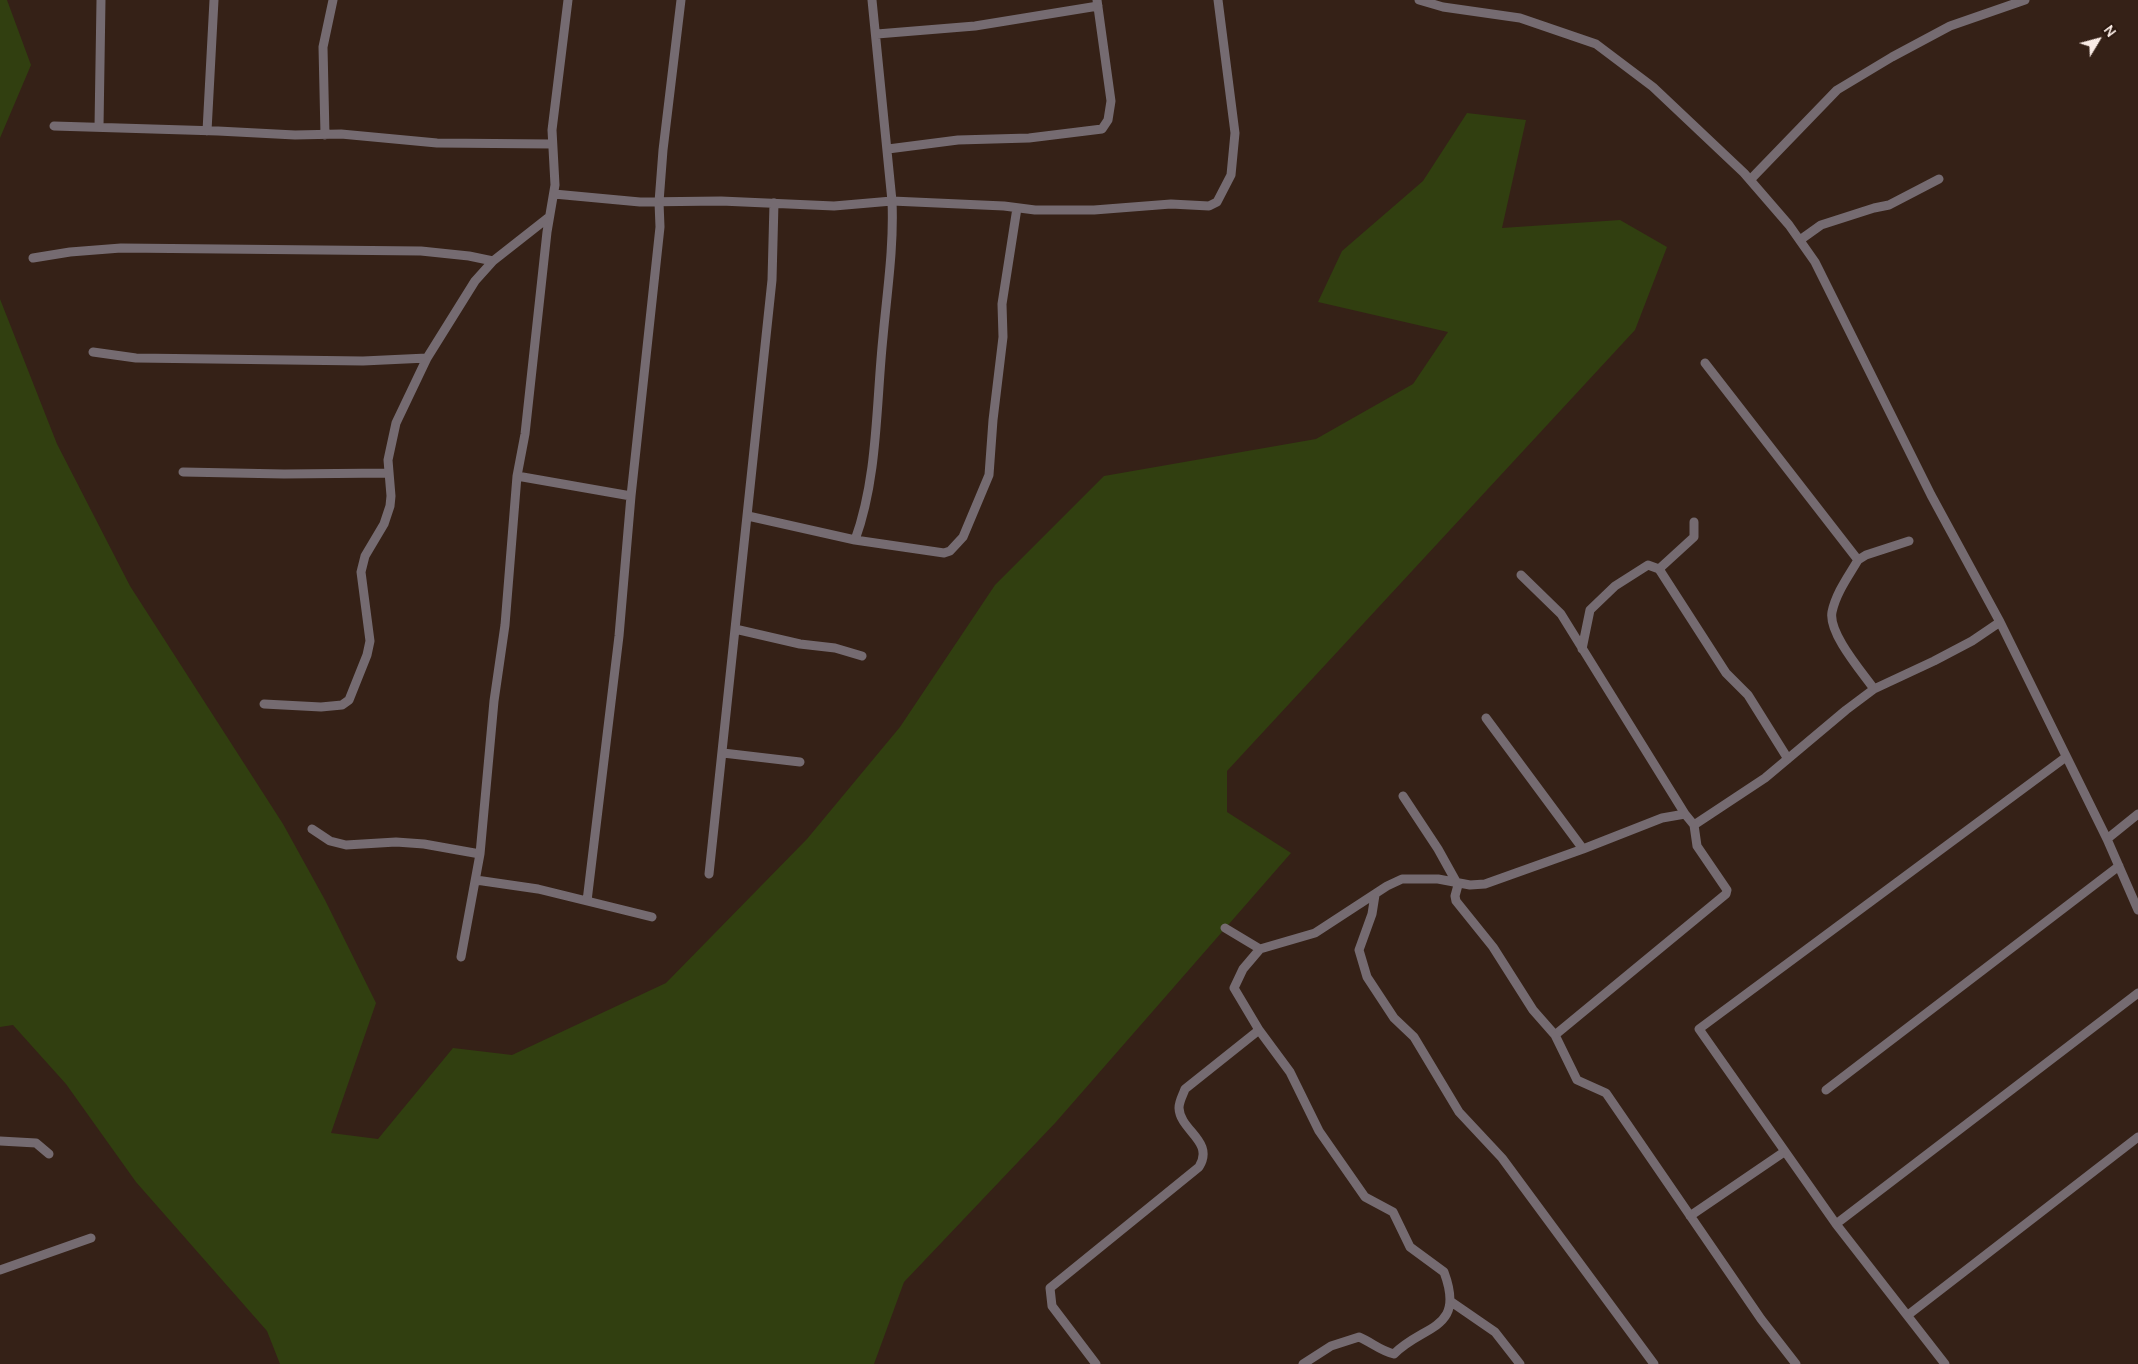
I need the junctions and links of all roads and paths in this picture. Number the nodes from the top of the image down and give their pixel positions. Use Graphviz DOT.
graph roads {
  1 [pos="101,0"];
  2 [pos="214,0"];
  3 [pos="333,0"];
  4 [pos="568,0"];
  5 [pos="681,0"];
  6 [pos="872,0"];
  7 [pos="1218,0"];
  8 [pos="1419,0"];
  9 [pos="2025,0"];
  10 [pos="1098,3"];
  11 [pos="877,34"];
  12 [pos="54,126"];
  13 [pos="99,127"];
  14 [pos="207,131"];
  15 [pos="325,135"];
  16 [pos="551,144"];
  17 [pos="888,149"];
  18 [pos="1939,179"];
  19 [pos="1750,180"];
  20 [pos="554,194"];
  21 [pos="892,201"];
  22 [pos="659,202"];
  23 [pos="774,203"];
  24 [pos="1017,208"];
  25 [pos="549,217"];
  26 [pos="1800,240"];
  27 [pos="33,258"];
  28 [pos="493,261"];
  29 [pos="93,352"];
  30 [pos="427,358"];
  31 [pos="1705,363"];
  32 [pos="183,472"];
  33 [pos="389,473"];
  34 [pos="517,476"];
  35 [pos="631,496"];
  36 [pos="748,516"];
  37 [pos="1694,522"];
  38 [pos="855,540"];
  39 [pos="1909,540"];
  40 [pos="1858,560"];
  41 [pos="1659,570"];
  42 [pos="1521,575"];
  43 [pos="2000,622"];
  44 [pos="735,629"];
  45 [pos="1582,649"];
  46 [pos="862,656"];
  47 [pos="1874,689"];
  48 [pos="264,704"];
  49 [pos="1486,718"];
  50 [pos="723,753"];
  51 [pos="2066,757"];
  52 [pos="1788,759"];
  53 [pos="800,762"];
  54 [pos="1403,796"];
  55 [pos="1685,814"];
  56 [pos="2138,814"];
  57 [pos="1694,825"];
  58 [pos="312,829"];
  59 [pos="2107,839"];
  60 [pos="1583,849"];
  61 [pos="480,854"];
  62 [pos="2119,866"];
  63 [pos="709,874"];
  64 [pos="476,880"];
  65 [pos="1458,885"];
  66 [pos="1375,895"];
  67 [pos="587,901"];
  68 [pos="2138,910"];
  69 [pos="652,917"];
  70 [pos="1226,928"];
  71 [pos="1260,949"];
  72 [pos="461,957"];
  73 [pos="2138,993"];
  74 [pos="1259,1030"];
  75 [pos="1555,1035"];
  76 [pos="1826,1090"];
  77 [pos="2138,1137"];
  78 [pos="0,1140"];
  79 [pos="1784,1152"];
  80 [pos="49,1154"];
  81 [pos="1690,1216"];
  82 [pos="1836,1224"];
  83 [pos="91,1238"];
  84 [pos="0,1270"];
  85 [pos="1450,1301"];
  86 [pos="1908,1315"];
  87 [pos="1394,1354"];
  88 [pos="1096,1364"];
  89 [pos="1303,1364"];
  90 [pos="1396,1364"];
  91 [pos="1520,1364"];
  92 [pos="1654,1364"];
  93 [pos="1796,1364"];
  94 [pos="1945,1364"];
  1 -- 13 [label="street"];
  2 -- 14 [label="street"];
  3 -- 15 [label="street"];
  4 -- 16 [label="street"];
  5 -- 22 [label="street"];
  6 -- 11 [label="street"];
  7 -- 24 [label="street"];
  8 -- 19 [label="street"];
  9 -- 19 [label="street"];
  10 -- 11 [label="street"];
  10 -- 17 [label="street"];
  11 -- 17 [label="street"];
  12 -- 13 [label="street"];
  13 -- 14 [label="street"];
  14 -- 15 [label="street"];
  15 -- 16 [label="street"];
  16 -- 20 [label="street"];
  17 -- 21 [label="street"];
  18 -- 26 [label="street"];
  19 -- 26 [label="street"];
  20 -- 22 [label="street"];
  20 -- 25 [label="street"];
  21 -- 23 [label="street"];
  21 -- 24 [label="street"];
  21 -- 38 [label="street"];
  22 -- 23 [label="street"];
  22 -- 35 [label="street"];
  23 -- 36 [label="street"];
  24 -- 38 [label="street"];
  25 -- 28 [label="street"];
  25 -- 34 [label="street"];
  26 -- 43 [label="street"];
  27 -- 28 [label="street"];
  28 -- 30 [label="street"];
  29 -- 30 [label="street"];
  30 -- 33 [label="street"];
  31 -- 40 [label="street"];
  32 -- 33 [label="street"];
  33 -- 48 [label="street"];
  34 -- 35 [label="street"];
  34 -- 61 [label="street"];
  35 -- 67 [label="street"];
  36 -- 38 [label="street"];
  36 -- 44 [label="street"];
  37 -- 41 [label="street"];
  39 -- 40 [label="street"];
  40 -- 47 [label="street"];
  41 -- 45 [label="street"];
  41 -- 52 [label="street"];
  42 -- 45 [label="street"];
  43 -- 47 [label="street"];
  43 -- 51 [label="street"];
  44 -- 46 [label="street"];
  44 -- 50 [label="street"];
  45 -- 55 [label="street"];
  47 -- 52 [label="street"];
  49 -- 60 [label="street"];
  50 -- 53 [label="street"];
  50 -- 63 [label="street"];
  51 -- 59 [label="street"];
  51 -- 79 [label="street"];
  52 -- 57 [label="street"];
  54 -- 65 [label="street"];
  55 -- 57 [label="street"];
  55 -- 60 [label="street"];
  56 -- 59 [label="street"];
  57 -- 75 [label="street"];
  58 -- 61 [label="street"];
  59 -- 62 [label="street"];
  60 -- 65 [label="street"];
  61 -- 64 [label="street"];
  62 -- 68 [label="street"];
  62 -- 76 [label="street"];
  64 -- 67 [label="street"];
  64 -- 72 [label="street"];
  65 -- 66 [label="street"];
  65 -- 75 [label="street"];
  66 -- 71 [label="street"];
  66 -- 92 [label="street"];
  67 -- 69 [label="street"];
  70 -- 71 [label="street"];
  71 -- 74 [label="street"];
  73 -- 82 [label="street"];
  74 -- 85 [label="street"];
  74 -- 88 [label="street"];
  75 -- 81 [label="street"];
  77 -- 86 [label="street"];
  78 -- 80 [label="street"];
  79 -- 81 [label="street"];
  79 -- 82 [label="street"];
  81 -- 93 [label="street"];
  82 -- 86 [label="street"];
  83 -- 84 [label="street"];
  85 -- 87 [label="street"];
  85 -- 91 [label="street"];
  86 -- 94 [label="street"];
  87 -- 89 [label="street"];
  87 -- 90 [label="street"];
}
